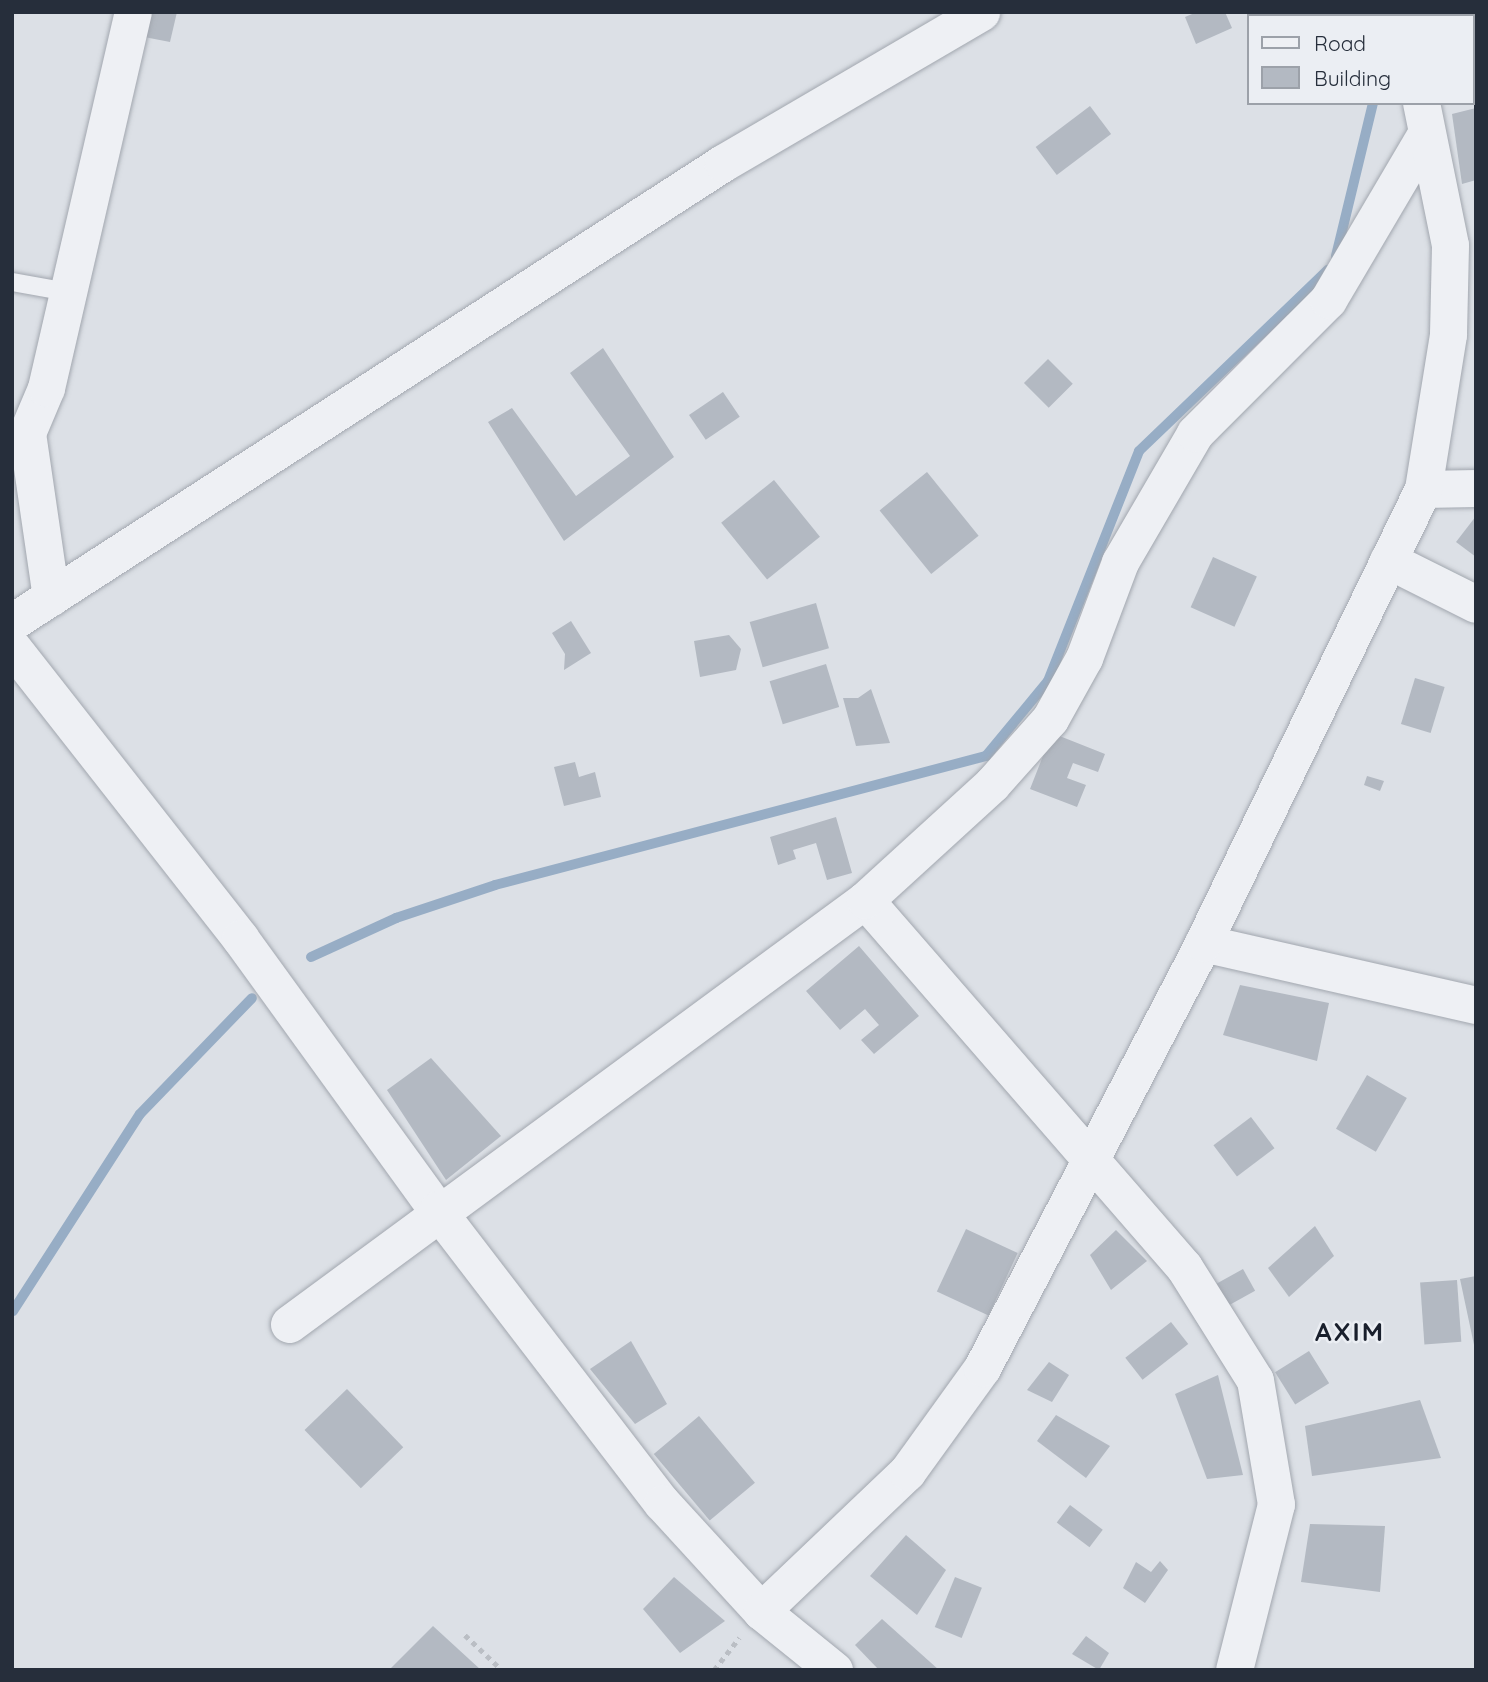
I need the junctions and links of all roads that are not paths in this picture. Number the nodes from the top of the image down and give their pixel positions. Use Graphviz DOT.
graph roads {
  1 [pos="133,12"];
  2 [pos="981,12"];
  3 [pos="1423,119"];
  4 [pos="12,282"];
  5 [pos="68,292"];
  6 [pos="20,438"];
  7 [pos="1476,488"];
  8 [pos="1423,489"];
  9 [pos="1388,560"];
  10 [pos="51,597"];
  11 [pos="1476,604"];
  12 [pos="12,622"];
  13 [pos="12,647"];
  14 [pos="865,900"];
  15 [pos="1203,943"];
  16 [pos="1476,1005"];
  17 [pos="1090,1158"];
  18 [pos="437,1210"];
  19 [pos="289,1324"];
  20 [pos="761,1611"];
  21 [pos="834,1670"];
  22 [pos="1234,1670"];
  1 -- 5 [label="street"];
  2 -- 10 [label="street"];
  3 -- 8 [label="street"];
  3 -- 14 [label="street"];
  4 -- 5 [label="lane"];
  5 -- 6 [label="street"];
  6 -- 10 [label="street"];
  7 -- 8 [label="street"];
  8 -- 9 [label="street"];
  9 -- 11 [label="street"];
  9 -- 15 [label="street"];
  10 -- 12 [label="street"];
  13 -- 18 [label="street"];
  14 -- 17 [label="street"];
  14 -- 18 [label="street"];
  15 -- 16 [label="street"];
  15 -- 17 [label="street"];
  17 -- 20 [label="street"];
  17 -- 22 [label="street"];
  18 -- 19 [label="street"];
  18 -- 20 [label="street"];
  20 -- 21 [label="street"];
}
